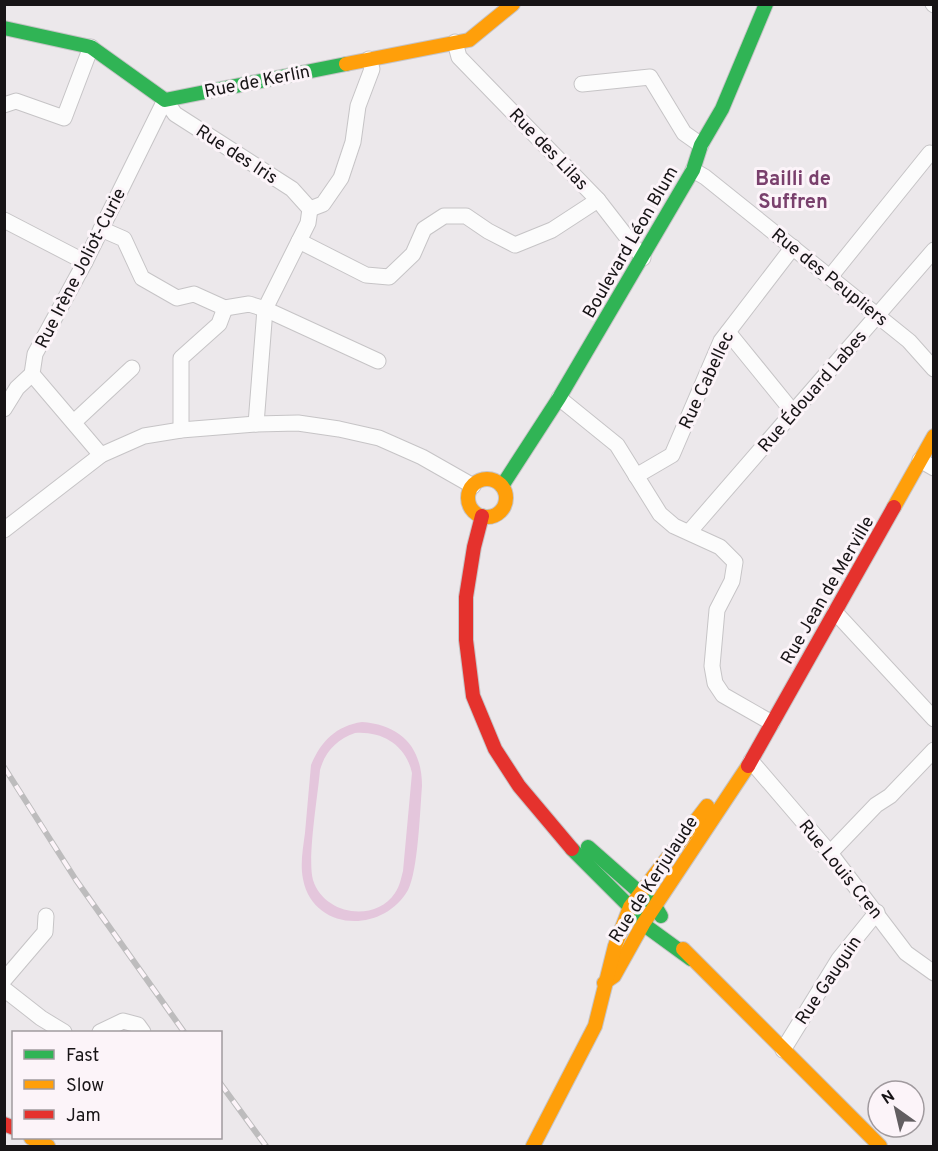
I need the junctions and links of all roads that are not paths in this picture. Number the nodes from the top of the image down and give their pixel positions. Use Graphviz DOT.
graph roads {
  1 [pos="513,4"];
  2 [pos="766,4"];
  3 [pos="4,28"];
  4 [pos="455,42"];
  5 [pos="91,47"];
  6 [pos="369,59"];
  7 [pos="582,84"];
  8 [pos="165,100"];
  9 [pos="4,105"];
  10 [pos="701,145"];
  11 [pos="930,153"];
  12 [pos="693,170"];
  13 [pos="598,200"];
  14 [pos="310,209"];
  15 [pos="4,220"];
  16 [pos="101,229"];
  17 [pos="299,241"];
  18 [pos="794,247"];
  19 [pos="933,250"];
  20 [pos="643,258"];
  21 [pos="85,262"];
  22 [pos="830,277"];
  23 [pos="225,308"];
  24 [pos="266,309"];
  25 [pos="876,316"];
  26 [pos="728,332"];
  27 [pos="378,361"];
  28 [pos="132,368"];
  29 [pos="933,369"];
  30 [pos="32,374"];
  31 [pos="559,398"];
  32 [pos="4,409"];
  33 [pos="793,412"];
  34 [pos="74,422"];
  35 [pos="256,424"];
  36 [pos="181,430"];
  37 [pos="933,436"];
  38 [pos="101,455"];
  39 [pos="927,464"];
  40 [pos="636,476"];
  41 [pos="473,486"];
  42 [pos="502,486"];
  43 [pos="482,516"];
  44 [pos="4,530"];
  45 [pos="690,531"];
  46 [pos="835,612"];
  47 [pos="933,719"];
  48 [pos="772,723"];
  49 [pos="933,750"];
  50 [pos="751,761"];
  51 [pos="731,792"];
  52 [pos="546,817"];
  53 [pos="830,853"];
  54 [pos="640,892"];
  55 [pos="655,906"];
  56 [pos="630,907"];
  57 [pos="877,912"];
  58 [pos="46,916"];
  59 [pos="643,924"];
  60 [pos="691,959"];
  61 [pos="933,973"];
  62 [pos="4,980"];
  63 [pos="604,983"];
  64 [pos="4,989"];
  65 [pos="62,1031"];
  66 [pos="102,1031"];
  67 [pos="142,1031"];
  68 [pos="783,1050"];
  69 [pos="532,1146"];
  70 [pos="880,1146"];
  1 -- 4 [label="main road, Rue de Kerlin"];
  2 -- 10 [label="main road, Boulevard Léon Blum"];
  3 -- 5 [label="main road"];
  4 -- 6 [label="main road, Rue de Kerlin"];
  4 -- 13 [label="street, Rue des Lilas"];
  5 -- 8 [label="main road"];
  5 -- 9 [label="street"];
  6 -- 8 [label="main road, Rue de Kerlin"];
  6 -- 14 [label="street"];
  7 -- 10 [label="street"];
  8 -- 14 [label="street, Rue des Iris"];
  8 -- 16 [label="street, Rue Irène Joliot-Curie"];
  10 -- 12 [label="main road, Boulevard Léon Blum"];
  11 -- 22 [label="street"];
  12 -- 18 [label="street, Rue des Peupliers"];
  12 -- 20 [label="main road, Boulevard Léon Blum"];
  13 -- 17 [label="street"];
  13 -- 20 [label="street, Rue des Lilas"];
  14 -- 17 [label="street"];
  15 -- 21 [label="street"];
  16 -- 21 [label="street, Rue Irène Joliot-Curie"];
  16 -- 23 [label="street"];
  17 -- 24 [label="street"];
  18 -- 22 [label="street, Rue des Peupliers"];
  18 -- 26 [label="street, Rue Cabellec"];
  19 -- 25 [label="street, Rue Édouard Labes"];
  20 -- 31 [label="main road, Boulevard Léon Blum"];
  21 -- 30 [label="street, Rue Irène Joliot-Curie"];
  22 -- 25 [label="street, Rue des Peupliers"];
  23 -- 24 [label="street"];
  23 -- 36 [label="street"];
  24 -- 27 [label="street"];
  24 -- 35 [label="street"];
  25 -- 29 [label="street, Rue des Peupliers"];
  25 -- 33 [label="street, Rue Édouard Labes"];
  26 -- 33 [label="street"];
  26 -- 40 [label="street, Rue Cabellec"];
  28 -- 34 [label="street"];
  30 -- 32 [label="street"];
  30 -- 34 [label="street"];
  31 -- 40 [label="street"];
  31 -- 42 [label="main road, Boulevard Léon Blum"];
  33 -- 45 [label="street, Rue Édouard Labes"];
  34 -- 38 [label="street"];
  35 -- 36 [label="street"];
  35 -- 41 [label="street"];
  36 -- 38 [label="street"];
  37 -- 39 [label="main road, Rue Jean de Merville"];
  38 -- 44 [label="street"];
  39 -- 46 [label="main road, Rue Jean de Merville"];
  40 -- 45 [label="street"];
  41 -- 42 [label="main road"];
  41 -- 43 [label="main road"];
  42 -- 43 [label="main road"];
  43 -- 52 [label="main road"];
  45 -- 48 [label="street"];
  46 -- 47 [label="street"];
  46 -- 48 [label="main road, Rue Jean de Merville"];
  48 -- 50 [label="main road, Rue Jean de Merville"];
  49 -- 53 [label="street"];
  50 -- 51 [label="main road, Rue de Kerjulaude"];
  50 -- 53 [label="street, Rue Louis Cren"];
  51 -- 54 [label="main road, Rue de Kerjulaude"];
  51 -- 55 [label="main road, Rue de Kerjulaude"];
  52 -- 54 [label="main road"];
  52 -- 56 [label="main road"];
  53 -- 57 [label="street, Rue Louis Cren"];
  54 -- 55 [label="main road"];
  54 -- 56 [label="main road, Rue de Kerjulaude"];
  55 -- 56 [label="main road"];
  55 -- 59 [label="main road, Rue de Kerjulaude"];
  55 -- 60 [label="main road"];
  56 -- 59 [label="main road"];
  56 -- 63 [label="main road, Rue de Kerjulaude"];
  57 -- 61 [label="street, Rue Louis Cren"];
  57 -- 68 [label="street, Rue Gauguin"];
  58 -- 62 [label="street"];
  59 -- 60 [label="main road"];
  59 -- 63 [label="main road, Rue de Kerjulaude"];
  60 -- 68 [label="main road"];
  63 -- 69 [label="main road, Rue de Kerjulaude"];
  64 -- 65 [label="street"];
  66 -- 67 [label="street"];
  68 -- 70 [label="main road"];
}
